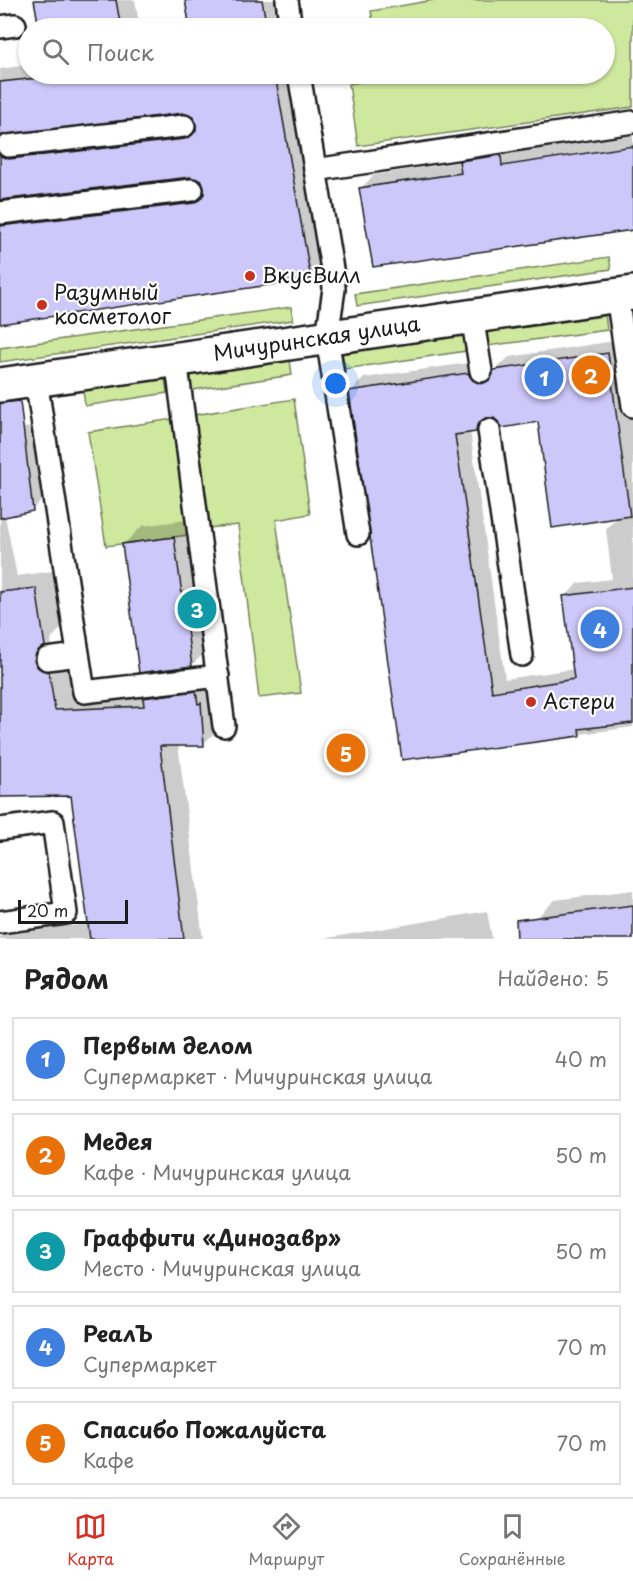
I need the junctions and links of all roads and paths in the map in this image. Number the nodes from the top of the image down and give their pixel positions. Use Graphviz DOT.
graph roads {
  1 [pos="292,1"];
  2 [pos="291,18"];
  3 [pos="301,84"];
  4 [pos="633,122"];
  5 [pos="184,126"];
  6 [pos="8,146"];
  7 [pos="315,170"];
  8 [pos="192,190"];
  9 [pos="0,213"];
  10 [pos="625,294"];
  11 [pos="472,316"];
  12 [pos="327,337"];
  13 [pos="176,359"];
  14 [pos="481,371"];
  15 [pos="36,380"];
  16 [pos="0,385"];
  17 [pos="633,406"];
  18 [pos="489,430"];
  19 [pos="358,534"];
  20 [pos="78,655"];
  21 [pos="522,655"];
  22 [pos="47,659"];
  23 [pos="218,676"];
  24 [pos="224,726"];
  25 [pos="0,829"];
  26 [pos="0,922"];
  1 -- 2 [label="lane"];
  3 -- 7 [label="lane"];
  4 -- 7 [label="lane"];
  5 -- 6 [label="lane"];
  7 -- 12 [label="lane"];
  8 -- 9 [label="lane"];
  10 -- 11 [label="street, Мичуринская улица"];
  10 -- 17 [label="lane"];
  11 -- 12 [label="street, Мичуринская улица"];
  11 -- 14 [label="lane"];
  12 -- 13 [label="street, Мичуринская улица"];
  12 -- 19 [label="lane"];
  13 -- 15 [label="street, Мичуринская улица"];
  13 -- 23 [label="lane"];
  15 -- 16 [label="street, Мичуринская улица"];
  15 -- 20 [label="lane"];
  18 -- 21 [label="lane"];
  20 -- 22 [label="lane"];
  20 -- 23 [label="lane"];
  23 -- 24 [label="lane"];
  25 -- 26 [label="lane"];
}
